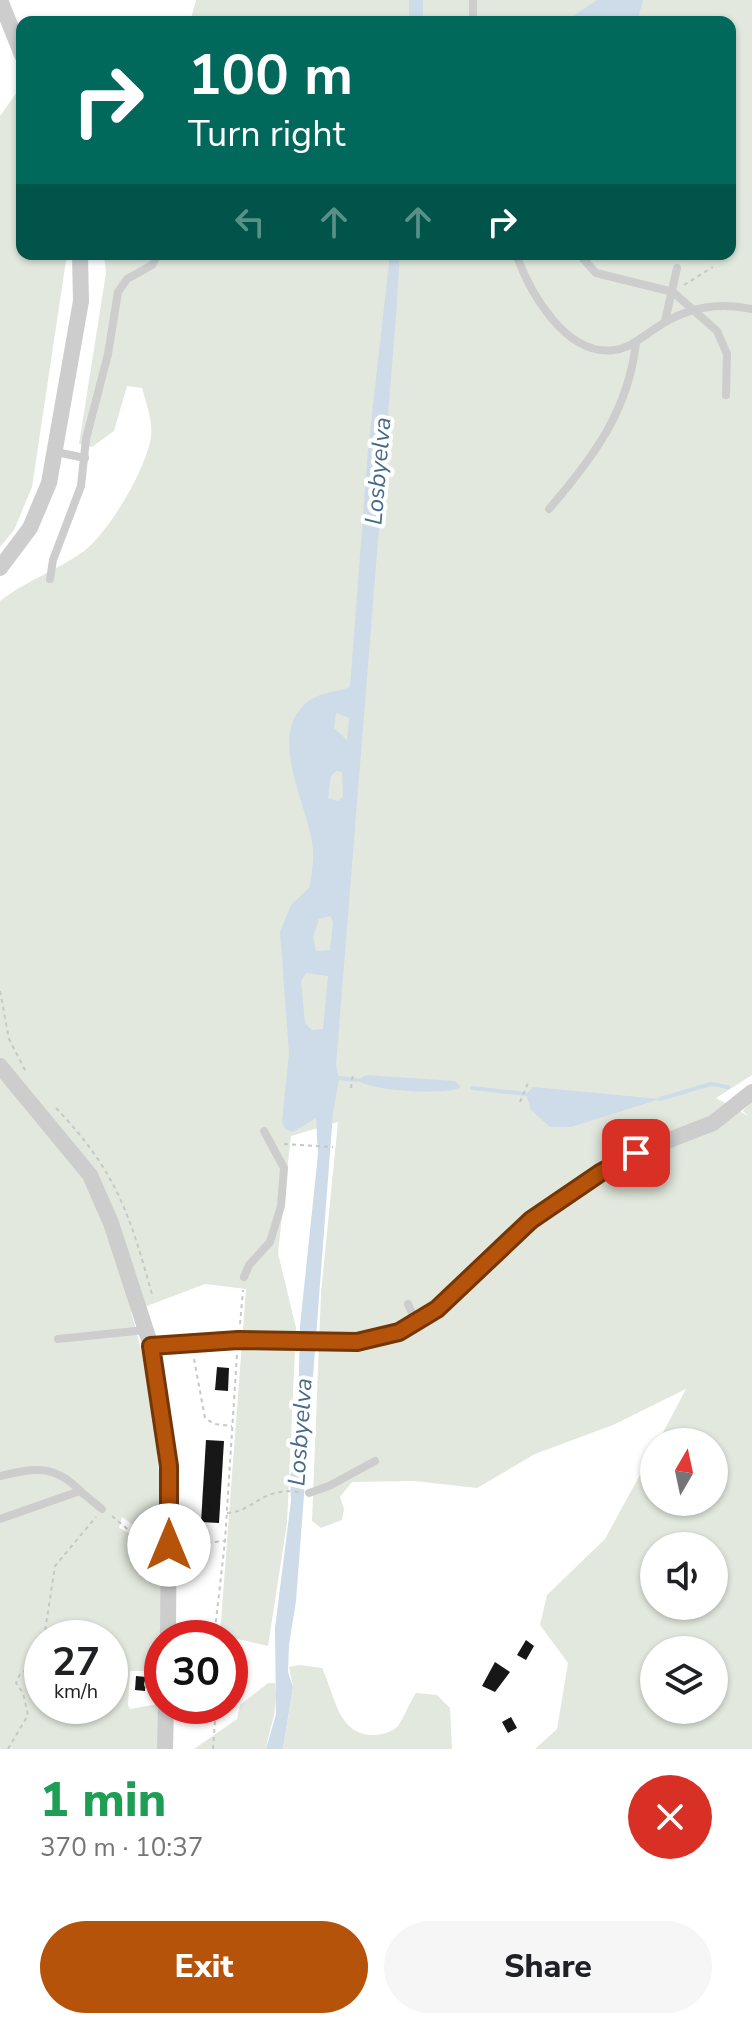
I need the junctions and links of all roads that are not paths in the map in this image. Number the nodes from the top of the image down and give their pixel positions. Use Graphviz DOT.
graph roads {
  1 [pos="0,0"];
  2 [pos="16,40"];
  3 [pos="80,260"];
  4 [pos="155,260"];
  5 [pos="519,260"];
  6 [pos="584,260"];
  7 [pos="677,268"];
  8 [pos="673,292"];
  9 [pos="691,309"];
  10 [pos="752,309"];
  11 [pos="665,321"];
  12 [pos="636,342"];
  13 [pos="726,395"];
  14 [pos="56,452"];
  15 [pos="85,458"];
  16 [pos="549,509"];
  17 [pos="0,568"];
  18 [pos="50,579"];
  19 [pos="0,1066"];
  20 [pos="752,1092"];
  21 [pos="264,1131"];
  22 [pos="244,1277"];
  23 [pos="408,1304"];
  24 [pos="417,1323"];
  25 [pos="148,1338"];
  26 [pos="58,1339"];
  27 [pos="375,1461"];
  28 [pos="0,1476"];
  29 [pos="80,1491"];
  30 [pos="309,1493"];
  31 [pos="102,1509"];
  32 [pos="0,1519"];
  33 [pos="168,1620"];
  34 [pos="166,1724"];
  35 [pos="165,1749"];
  1 -- 2 [label="street"];
  3 -- 14 [label="street"];
  4 -- 15 [label="lane"];
  5 -- 12 [label="lane"];
  6 -- 8 [label="lane"];
  7 -- 8 [label="lane"];
  8 -- 9 [label="lane"];
  8 -- 11 [label="lane"];
  9 -- 10 [label="lane"];
  9 -- 11 [label="lane"];
  9 -- 13 [label="lane"];
  11 -- 12 [label="lane"];
  12 -- 16 [label="lane"];
  14 -- 15 [label="lane"];
  14 -- 17 [label="street"];
  15 -- 18 [label="lane"];
  19 -- 25 [label="street"];
  20 -- 24 [label="street"];
  21 -- 22 [label="lane"];
  23 -- 24 [label="lane"];
  24 -- 25 [label="street"];
  25 -- 26 [label="lane"];
  25 -- 33 [label="street"];
  27 -- 30 [label="lane"];
  28 -- 29 [label="lane"];
  29 -- 31 [label="lane"];
  29 -- 32 [label="lane"];
  34 -- 35 [label="street"];
}
